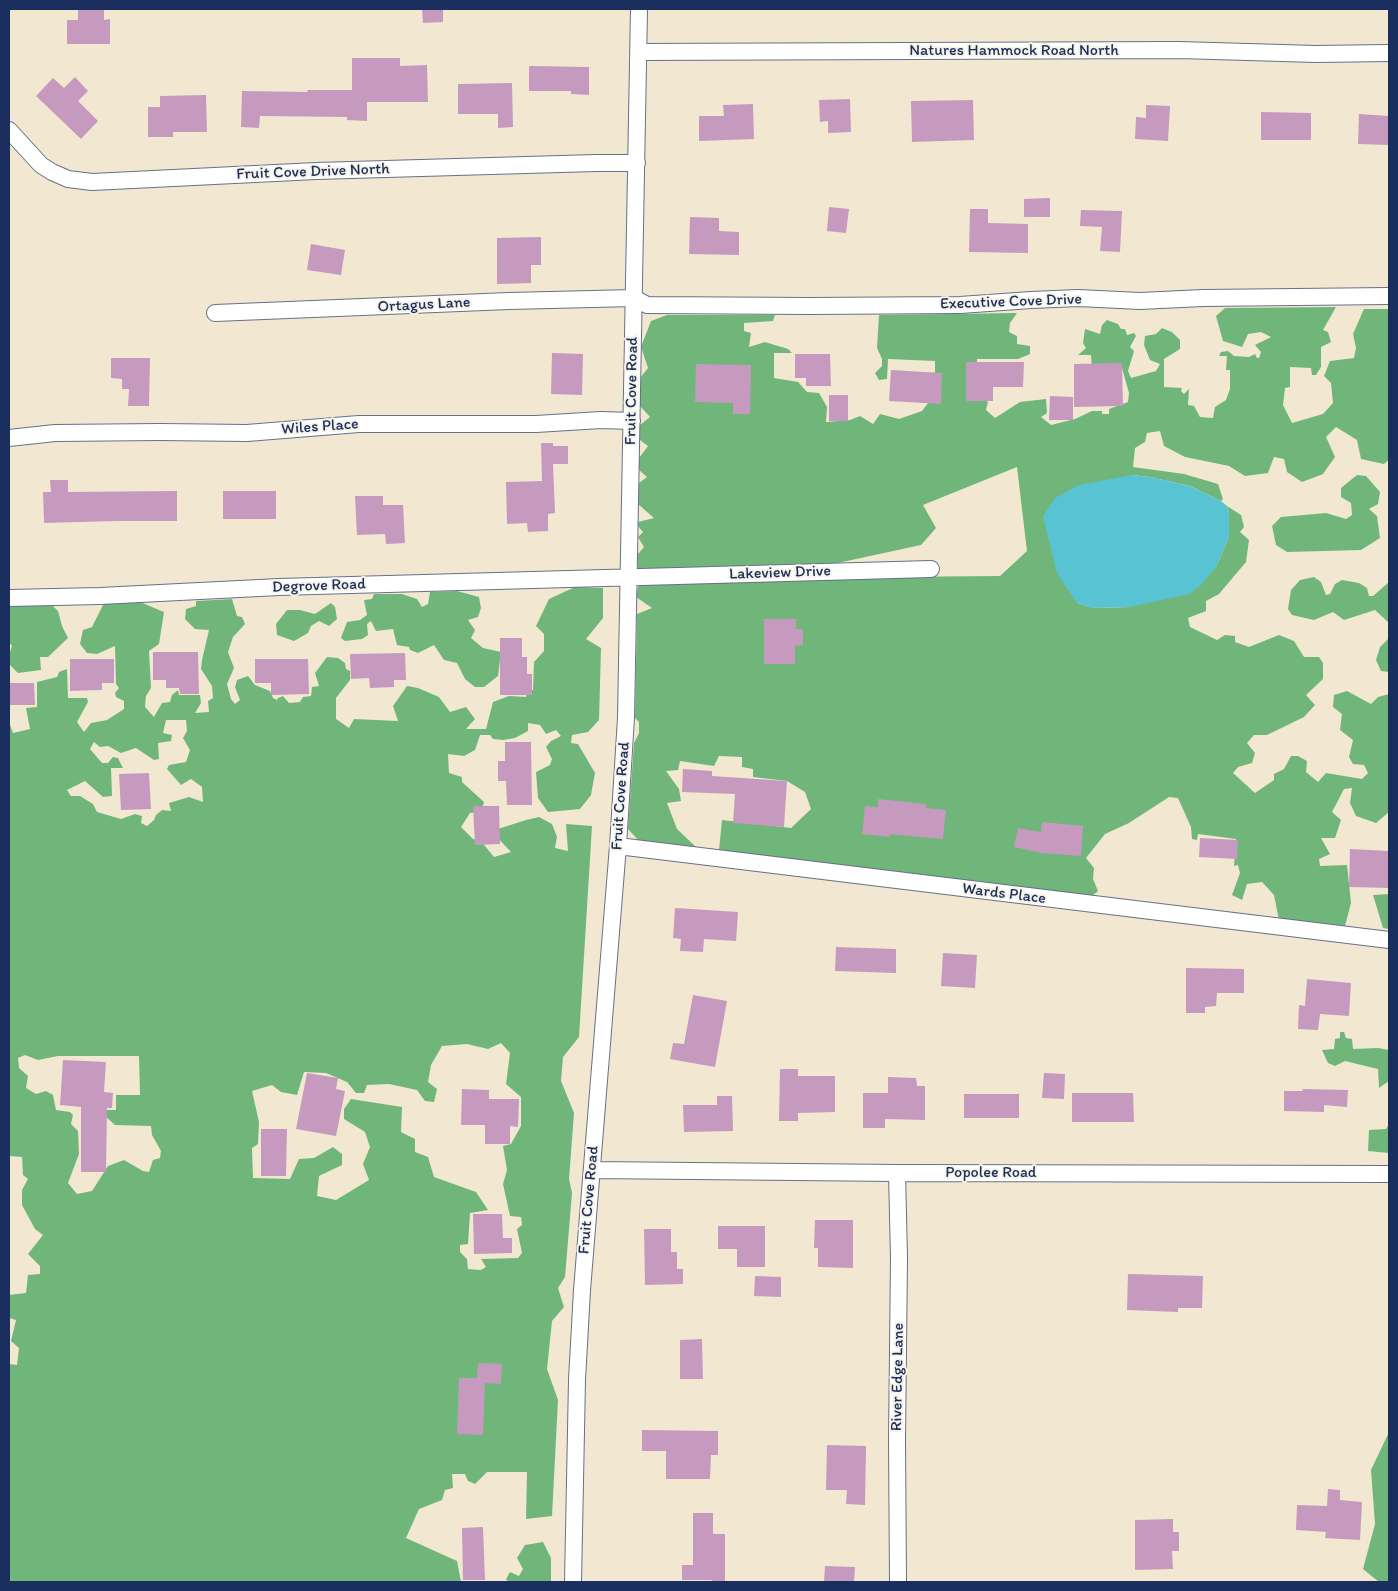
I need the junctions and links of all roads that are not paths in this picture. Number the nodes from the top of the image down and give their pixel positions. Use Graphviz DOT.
graph roads {
  1 [pos="639,9"];
  2 [pos="638,52"];
  3 [pos="1389,53"];
  4 [pos="9,130"];
  5 [pos="637,164"];
  6 [pos="1389,296"];
  7 [pos="634,298"];
  8 [pos="215,313"];
  9 [pos="632,421"];
  10 [pos="9,438"];
  11 [pos="931,569"];
  12 [pos="630,577"];
  13 [pos="9,598"];
  14 [pos="618,846"];
  15 [pos="1389,940"];
  16 [pos="592,1170"];
  17 [pos="897,1173"];
  18 [pos="1389,1174"];
  19 [pos="573,1582"];
  20 [pos="898,1582"];
  1 -- 2 [label="street, Fruit Cove Road"];
  2 -- 3 [label="street, Natures Hammock Road North"];
  2 -- 5 [label="street, Fruit Cove Road"];
  4 -- 5 [label="street, Fruit Cove Drive North"];
  5 -- 7 [label="street, Fruit Cove Road"];
  6 -- 7 [label="street, Executive Cove Drive"];
  7 -- 8 [label="street, Ortagus Lane"];
  7 -- 9 [label="street, Fruit Cove Road"];
  9 -- 10 [label="street, Wiles Place"];
  9 -- 12 [label="street, Fruit Cove Road"];
  11 -- 12 [label="street, Lakeview Drive"];
  12 -- 13 [label="street, Degrove Road"];
  12 -- 14 [label="street, Fruit Cove Road"];
  14 -- 15 [label="street, Wards Place"];
  14 -- 16 [label="street, Fruit Cove Road"];
  16 -- 17 [label="street, Popolee Road"];
  16 -- 19 [label="street, Fruit Cove Road"];
  17 -- 18 [label="street, Popolee Road"];
  17 -- 20 [label="street, River Edge Lane"];
}
